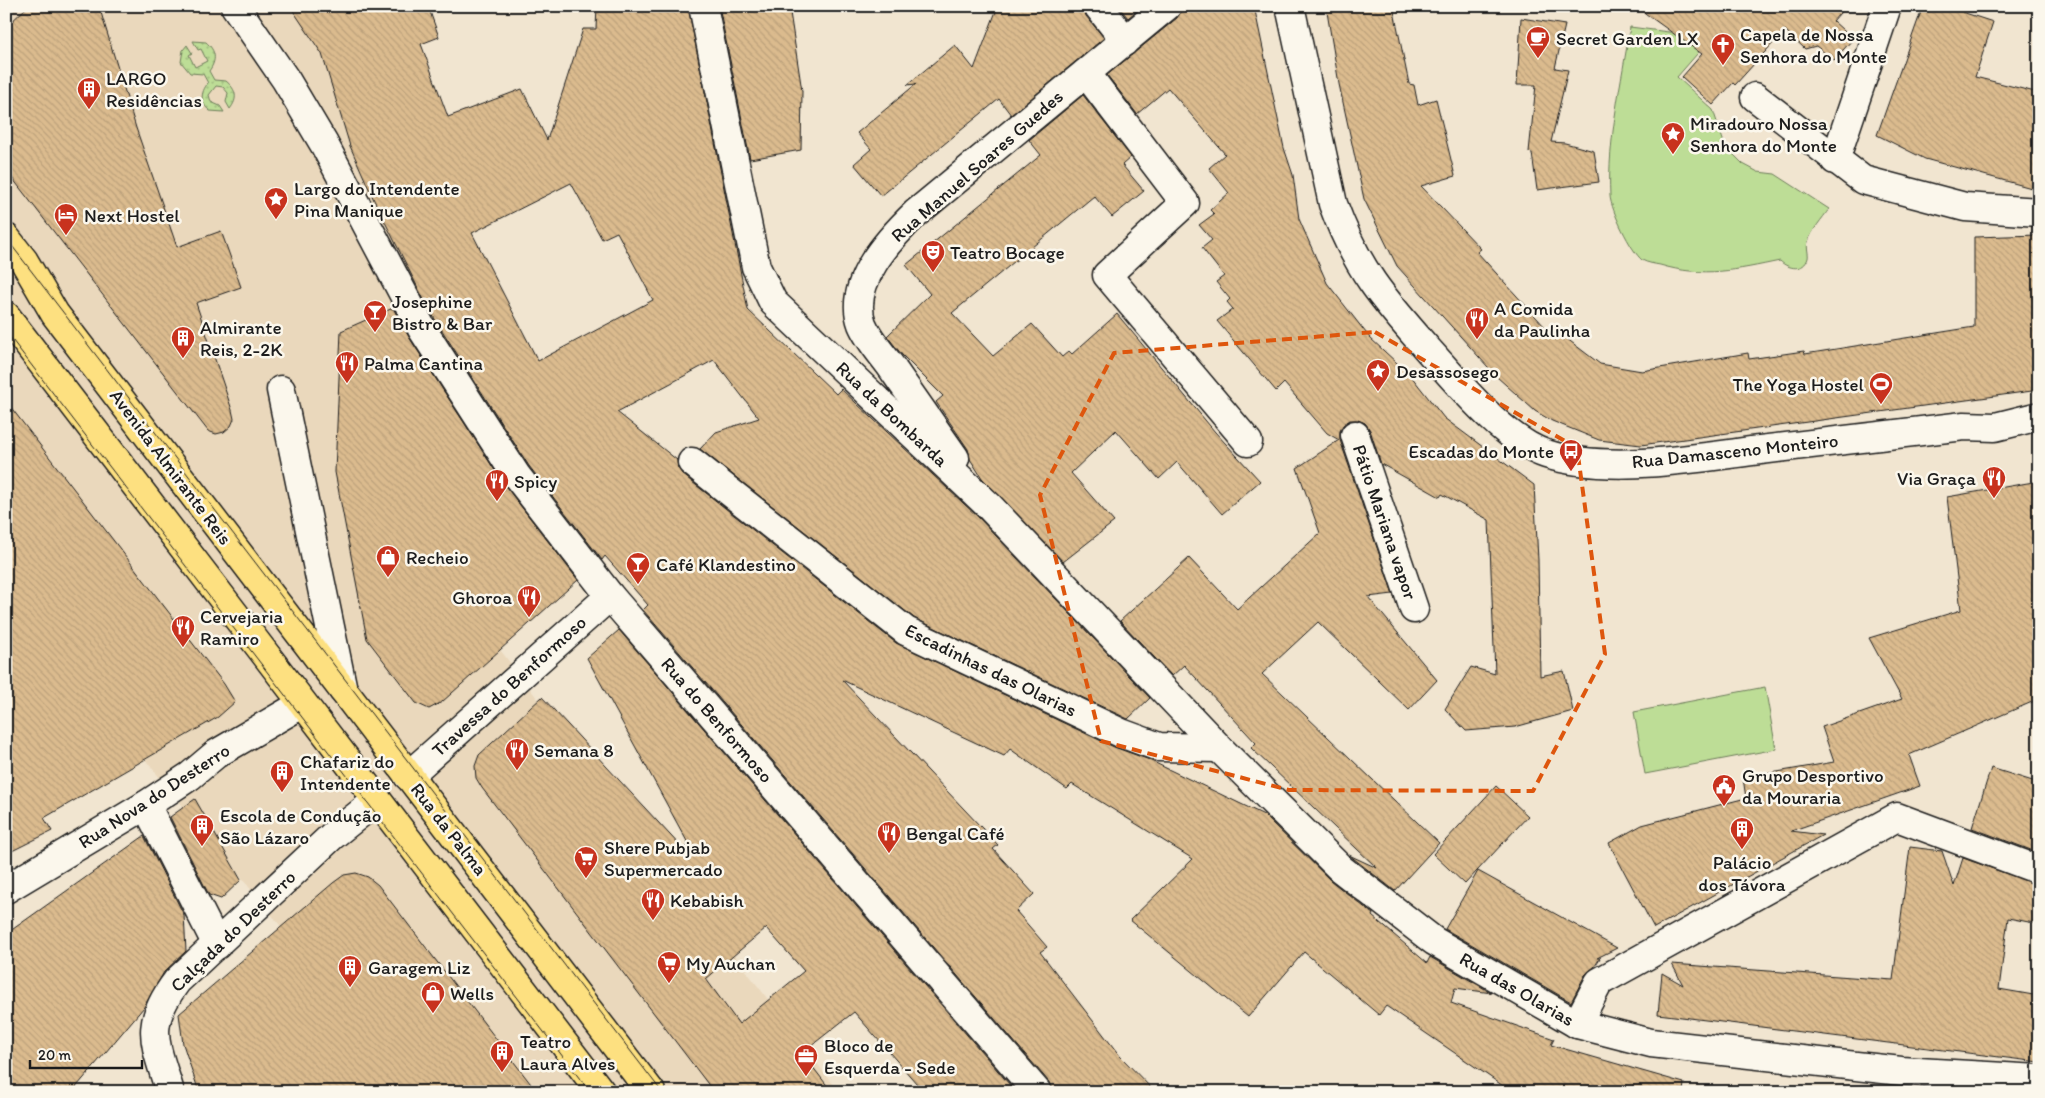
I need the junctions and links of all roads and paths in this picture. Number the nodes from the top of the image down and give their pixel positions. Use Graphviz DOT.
graph roads {
  1 [pos="235,6"];
  2 [pos="703,6"];
  3 [pos="1098,6"];
  4 [pos="1167,6"];
  5 [pos="1290,6"];
  6 [pos="1887,6"];
  7 [pos="1124,42"];
  8 [pos="1086,73"];
  9 [pos="1755,97"];
  10 [pos="1835,160"];
  11 [pos="2039,212"];
  12 [pos="6,238"];
  13 [pos="6,316"];
  14 [pos="281,390"];
  15 [pos="2039,416"];
  16 [pos="1355,435"];
  17 [pos="1248,442"];
  18 [pos="692,462"];
  19 [pos="989,506"];
  20 [pos="610,596"];
  21 [pos="1414,609"];
  22 [pos="343,690"];
  23 [pos="302,704"];
  24 [pos="1219,748"];
  25 [pos="408,776"];
  26 [pos="377,800"];
  27 [pos="146,805"];
  28 [pos="2039,870"];
  29 [pos="6,889"];
  30 [pos="216,945"];
  31 [pos="1577,1024"];
  32 [pos="2039,1079"];
  33 [pos="1971,1084"];
  34 [pos="170,1092"];
  35 [pos="601,1092"];
  36 [pos="651,1092"];
  37 [pos="1037,1092"];
  1 -- 20 [label="street, Rua do Benformoso"];
  2 -- 19 [label="street, Rua da Bombarda"];
  3 -- 7 [label="street"];
  4 -- 7 [label="street, Rua Manuel Soares Guedes"];
  5 -- 15 [label="street, Rua Damasceno Monteiro"];
  6 -- 10 [label="street"];
  7 -- 8 [label="street, Rua Manuel Soares Guedes"];
  8 -- 17 [label="street"];
  8 -- 19 [label="street, Rua Manuel Soares Guedes"];
  9 -- 10 [label="street"];
  10 -- 11 [label="street"];
  12 -- 22 [label="main road, Avenida Almirante Reis"];
  13 -- 23 [label="main road, Avenida Almirante Reis"];
  14 -- 22 [label="street, Rua da Palma"];
  16 -- 21 [label="street, Pátio Mariana vapor"];
  18 -- 24 [label="street, Escadinhas das Olarias"];
  19 -- 24 [label="street, Rua da Bombarda"];
  20 -- 25 [label="street, Travessa do Benformoso"];
  20 -- 37 [label="street, Rua do Benformoso"];
  22 -- 25 [label="main road, Rua da Palma"];
  23 -- 26 [label="main road, Rua da Palma"];
  23 -- 27 [label="street, Rua Nova do Desterro"];
  24 -- 31 [label="street, Rua das Olarias"];
  25 -- 26 [label="main road"];
  25 -- 36 [label="main road, Rua da Palma"];
  26 -- 30 [label="street, Calçada do Desterro"];
  26 -- 35 [label="main road, Rua da Palma"];
  27 -- 29 [label="street, Rua Nova do Desterro"];
  27 -- 30 [label="street"];
  28 -- 31 [label="street"];
  30 -- 34 [label="street, Calçada do Desterro"];
  31 -- 33 [label="street, Rua das Olarias"];
  32 -- 33 [label="street, Rua das Olarias"];
}
